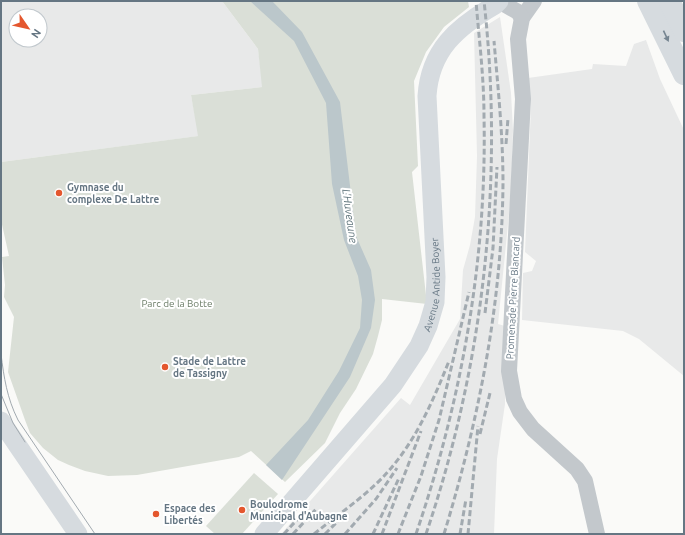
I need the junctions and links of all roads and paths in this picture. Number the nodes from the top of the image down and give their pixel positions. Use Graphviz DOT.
graph roads {
  1 [pos="534,1"];
  2 [pos="544,1"];
  3 [pos="648,1"];
  4 [pos="669,1"];
  5 [pos="502,3"];
  6 [pos="521,25"];
  7 [pos="684,31"];
  8 [pos="684,74"];
  9 [pos="1,421"];
  10 [pos="78,534"];
  11 [pos="264,534"];
  12 [pos="597,534"];
  1 -- 6 [label="street"];
  2 -- 6 [label="street"];
  3 -- 8 [label="highway, one-way"];
  4 -- 7 [label="highway"];
  5 -- 6 [label="street"];
  5 -- 11 [label="main road, Avenue Antide Boyer"];
  6 -- 12 [label="street, Promenade Pierre Blancard"];
  9 -- 10 [label="main road"];
}
